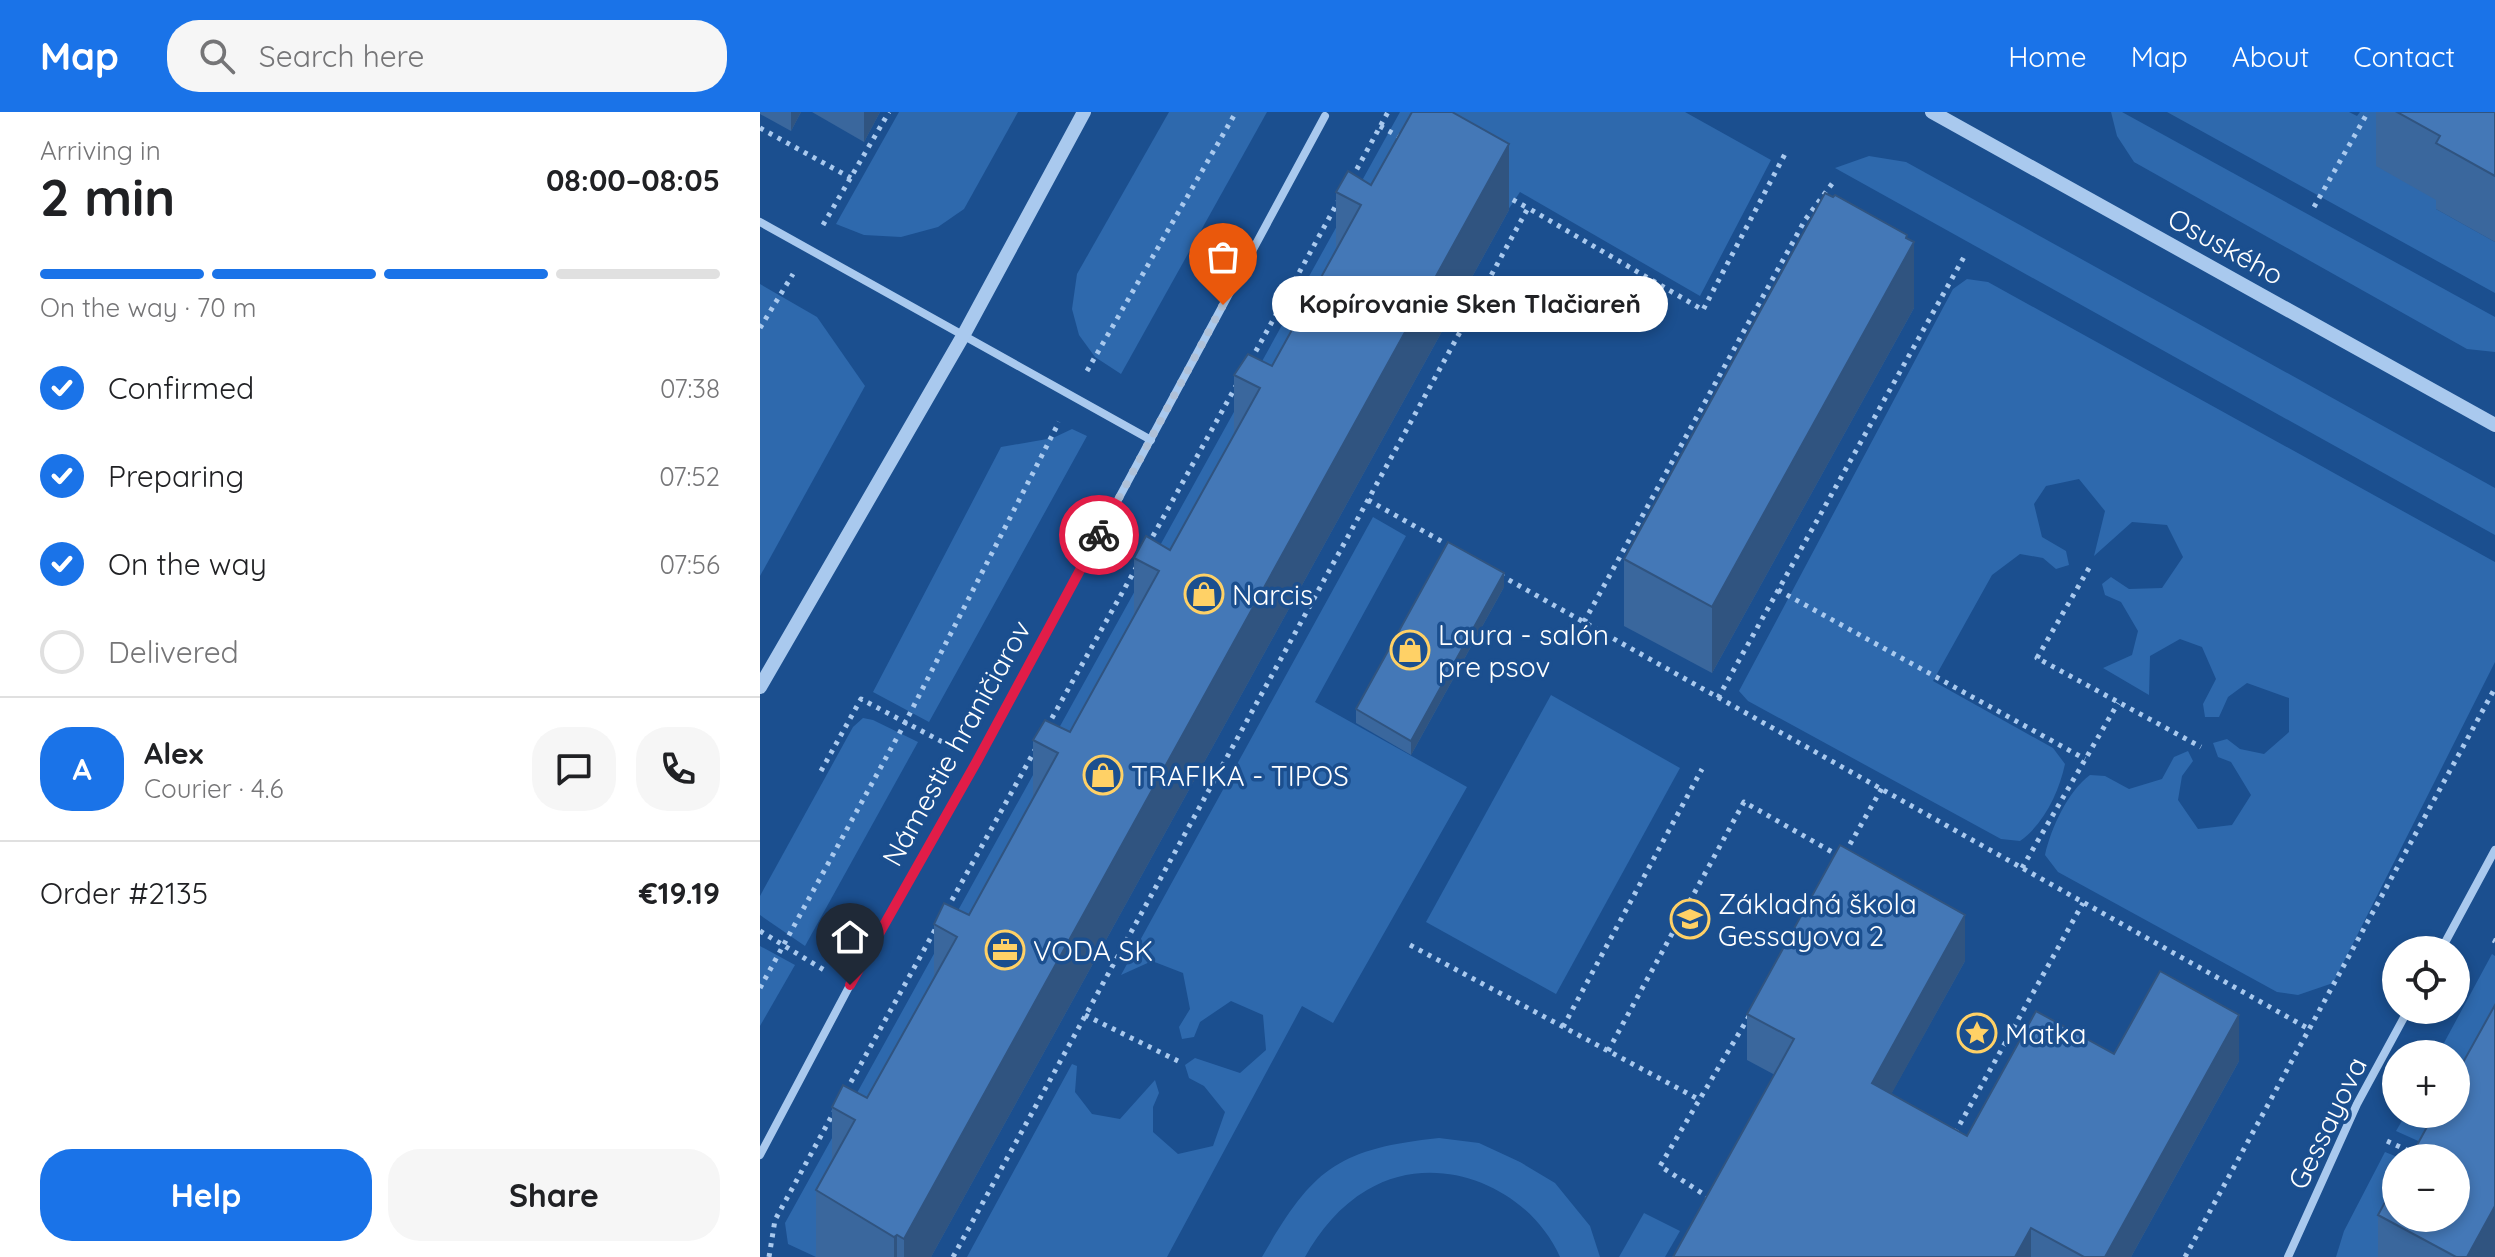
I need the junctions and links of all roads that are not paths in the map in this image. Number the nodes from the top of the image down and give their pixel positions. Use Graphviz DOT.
graph roads {
  1 [pos="1084,112"];
  2 [pos="1932,112"];
  3 [pos="1325,116"];
  4 [pos="760,222"];
  5 [pos="963,336"];
  6 [pos="2495,425"];
  7 [pos="1151,440"];
  8 [pos="760,687"];
  9 [pos="2495,850"];
  10 [pos="2449,936"];
  11 [pos="2400,1024"];
  12 [pos="760,1155"];
  13 [pos="2288,1257"];
  1 -- 5 [label="street"];
  2 -- 6 [label="street, Osuského"];
  3 -- 7 [label="street, Námestie hraničiarov"];
  4 -- 5 [label="street"];
  5 -- 7 [label="street"];
  5 -- 8 [label="street"];
  7 -- 12 [label="street, Námestie hraničiarov"];
  9 -- 10 [label="street"];
  11 -- 13 [label="street, Gessayova"];
}
